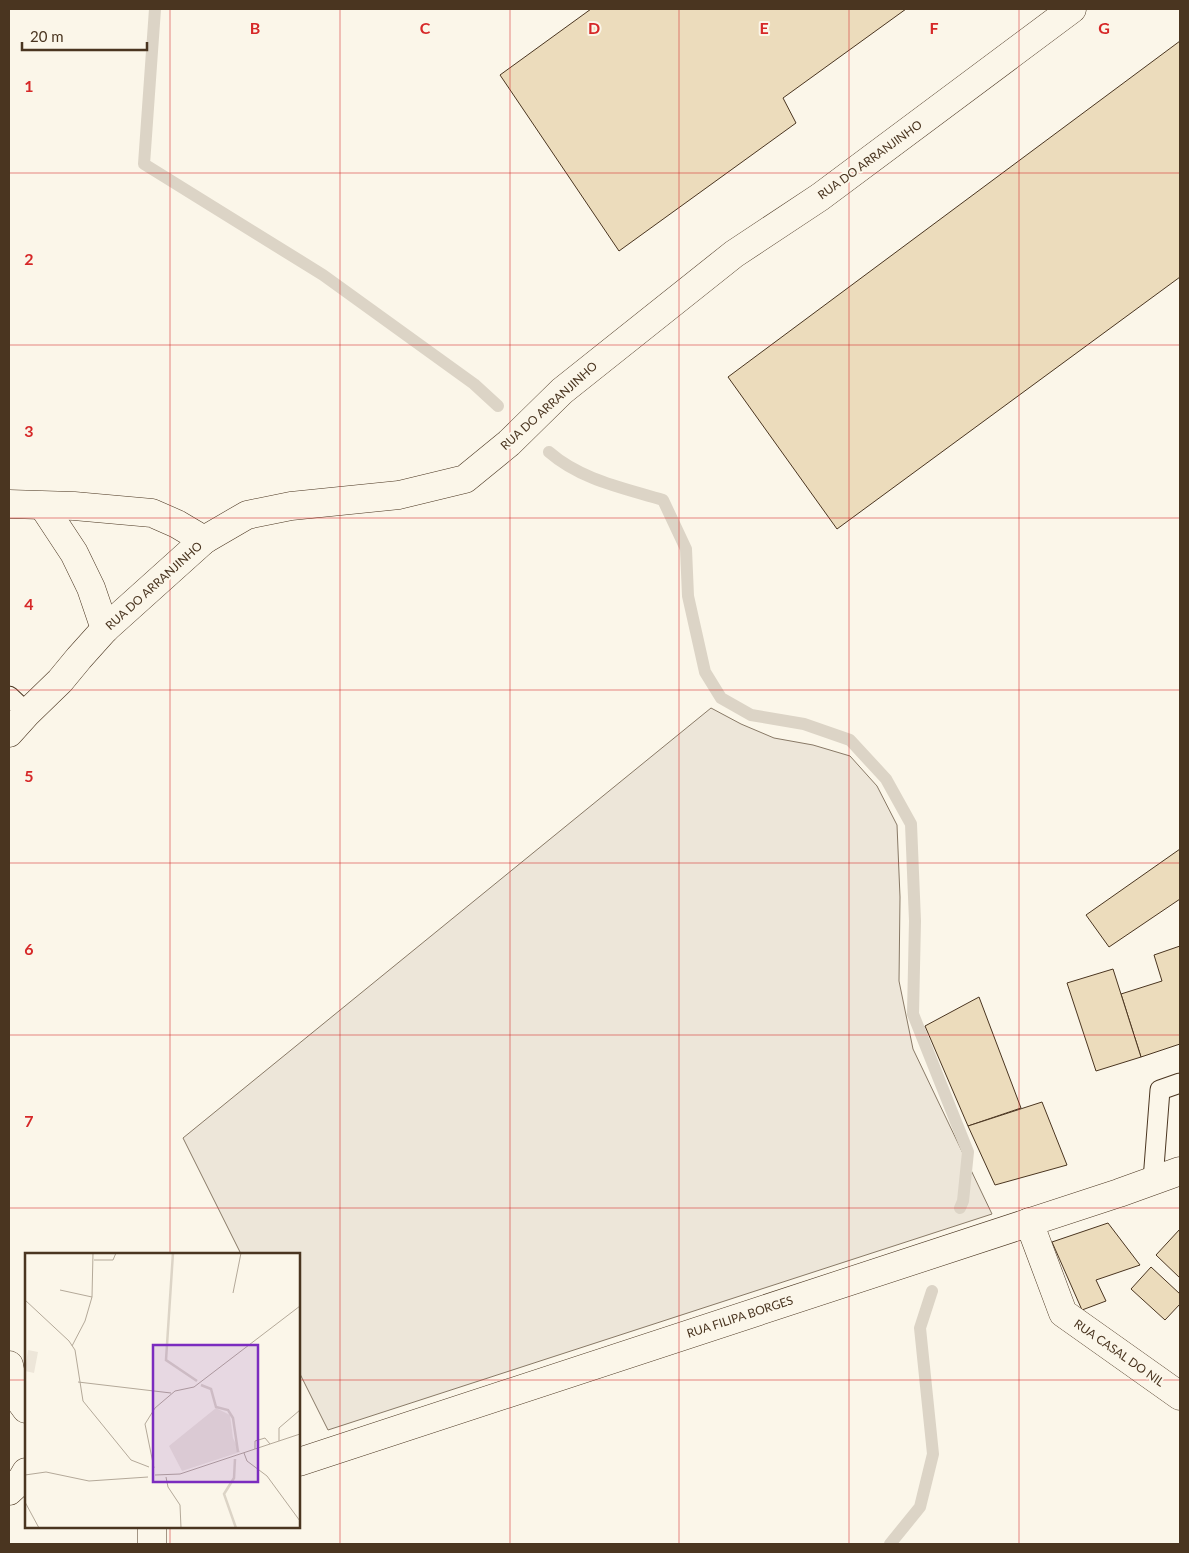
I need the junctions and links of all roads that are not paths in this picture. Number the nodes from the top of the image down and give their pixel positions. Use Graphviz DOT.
graph roads {
  1 [pos="1072,9"];
  2 [pos="9,504"];
  3 [pos="43,506"];
  4 [pos="204,540"];
  5 [pos="105,629"];
  6 [pos="18,704"];
  7 [pos="9,733"];
  8 [pos="1180,1084"];
  9 [pos="1180,1171"];
  10 [pos="1153,1180"];
  11 [pos="1029,1222"];
  12 [pos="9,1365"];
  13 [pos="1180,1396"];
  14 [pos="17,1398"];
  15 [pos="300,1462"];
  16 [pos="152,1528"];
  17 [pos="152,1544"];
  1 -- 4 [label="street, RUA DO ARRANJINHO"];
  2 -- 3 [label="street"];
  3 -- 4 [label="street"];
  3 -- 5 [label="street"];
  4 -- 5 [label="street, RUA DO ARRANJINHO"];
  5 -- 6 [label="street, RUA DO ARRANJINHO"];
  6 -- 7 [label="street, RUA DO ARRANJINHO"];
  8 -- 10 [label="lane"];
  9 -- 10 [label="street, RUA FILIPA BORGES"];
  10 -- 11 [label="street, RUA FILIPA BORGES"];
  11 -- 13 [label="street, RUA CASAL DO NIL"];
  11 -- 15 [label="street, RUA FILIPA BORGES"];
  12 -- 14 [label="street"];
  16 -- 17 [label="street"];
}
